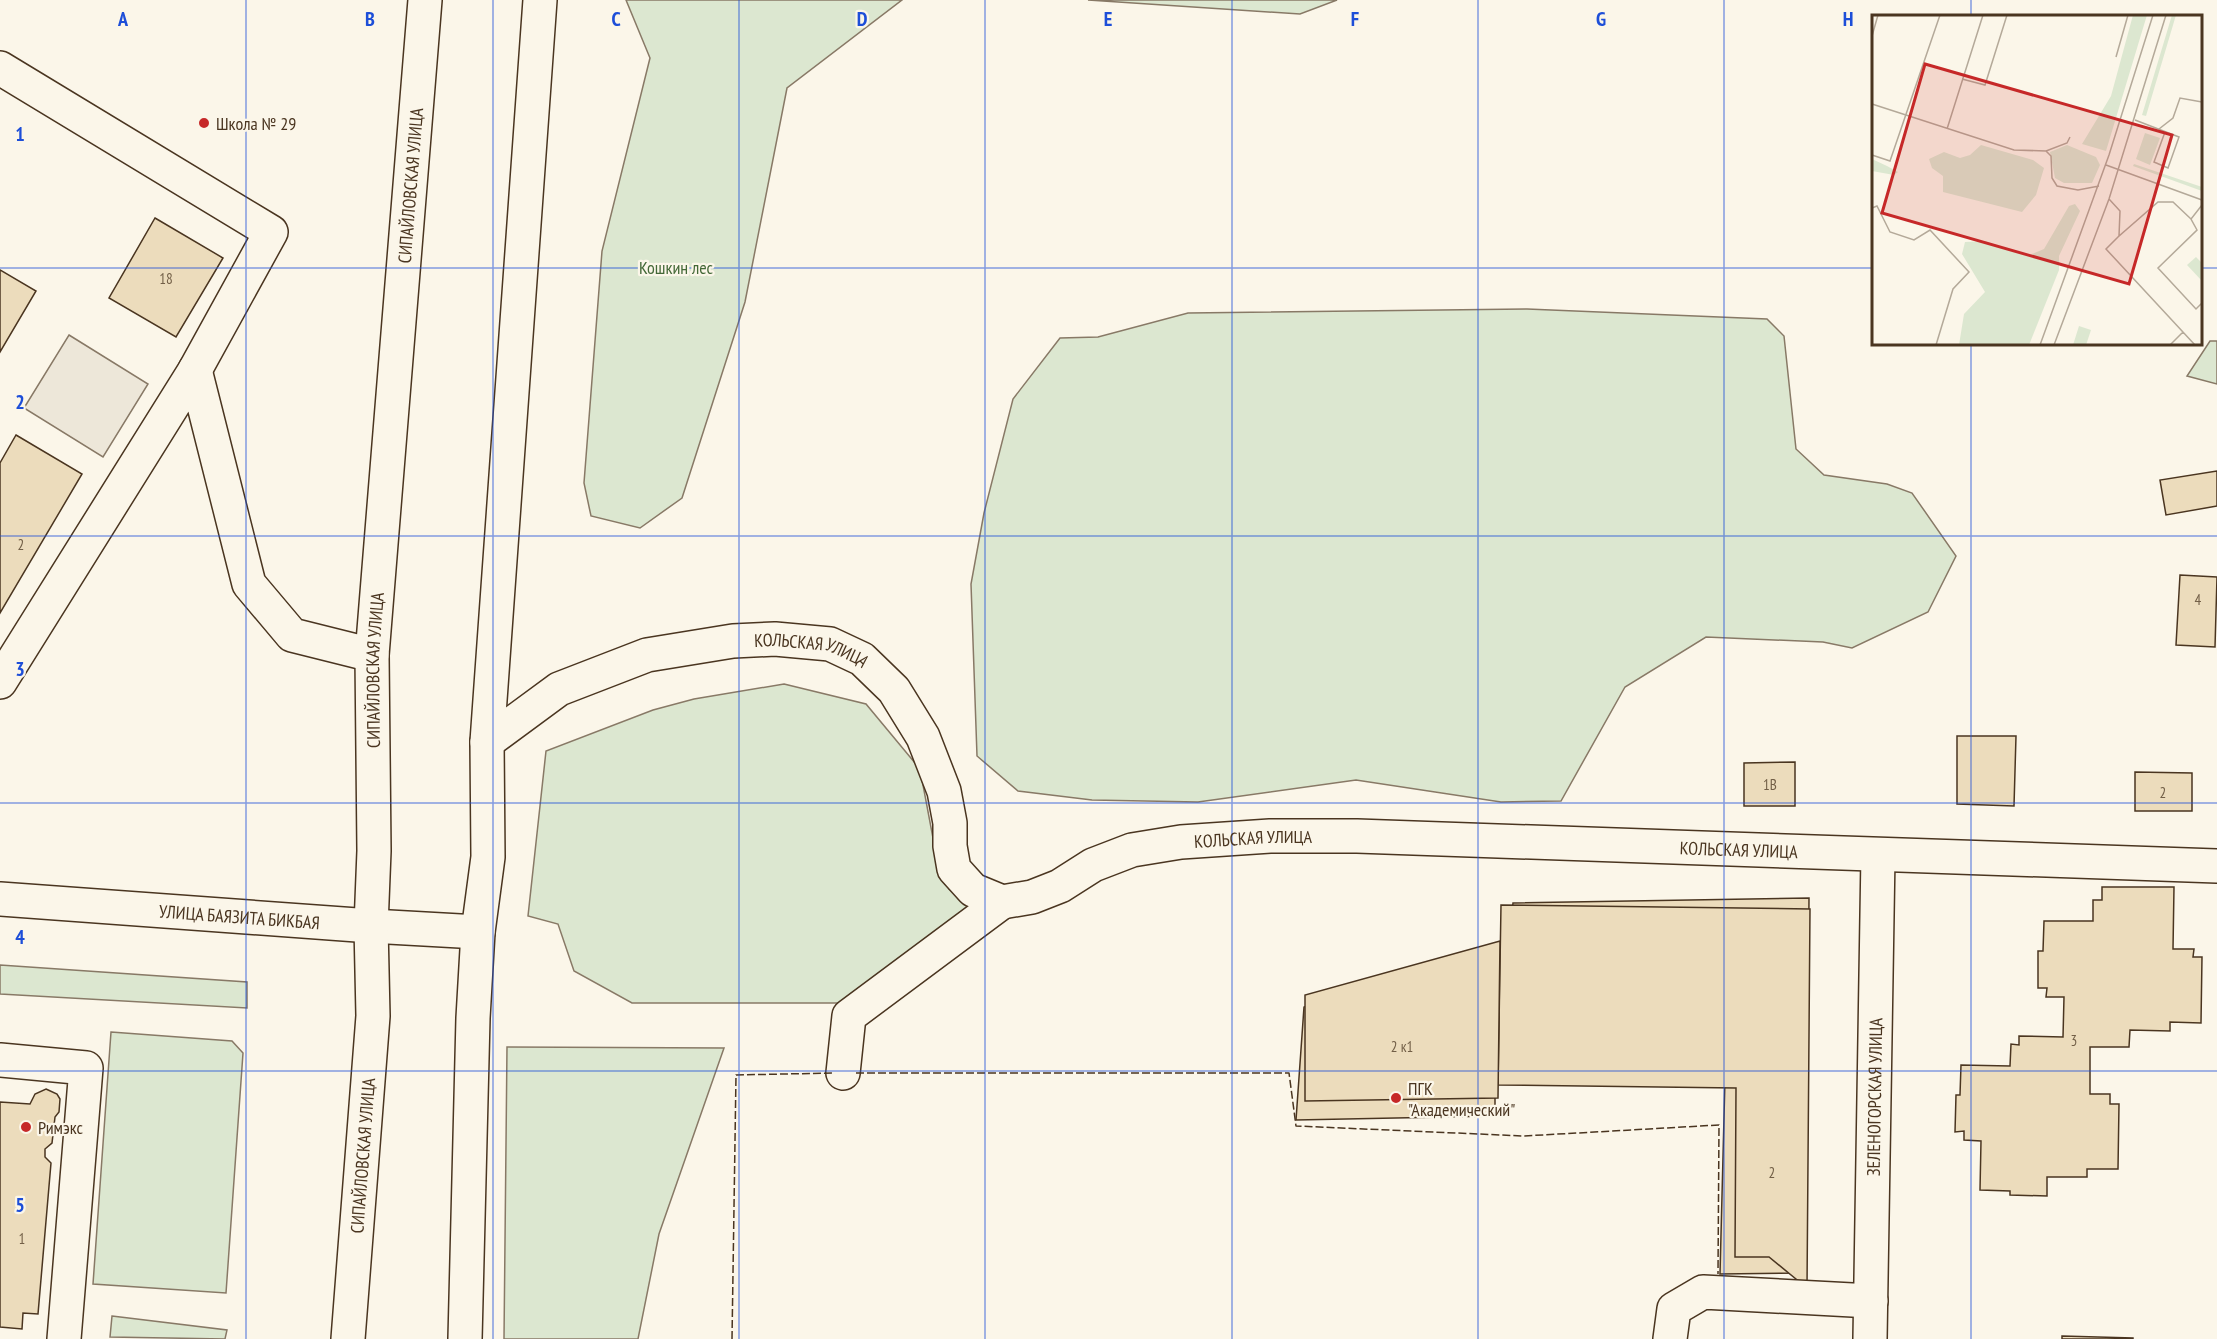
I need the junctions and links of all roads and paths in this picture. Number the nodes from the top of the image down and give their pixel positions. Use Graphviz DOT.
graph roads {
  1 [pos="425,0"];
  2 [pos="540,0"];
  3 [pos="0,68"];
  4 [pos="195,370"];
  5 [pos="372,655"];
  6 [pos="0,682"];
  7 [pos="487,742"];
  8 [pos="1878,855"];
  9 [pos="2217,866"];
  10 [pos="0,899"];
  11 [pos="1002,902"];
  12 [pos="371,926"];
  13 [pos="478,932"];
  14 [pos="0,1060"];
  15 [pos="843,1073"];
  16 [pos="1871,1301"];
  17 [pos="64,1339"];
  18 [pos="348,1339"];
  19 [pos="465,1339"];
  20 [pos="1670,1339"];
  21 [pos="1870,1339"];
  1 -- 5 [label="main road, СИПАЙЛОВСКАЯ УЛИЦА"];
  2 -- 7 [label="main road"];
  3 -- 4 [label="main road"];
  4 -- 5 [label="main road"];
  4 -- 6 [label="main road"];
  5 -- 12 [label="main road, СИПАЙЛОВСКАЯ УЛИЦА"];
  7 -- 11 [label="main road, КОЛЬСКАЯ УЛИЦА"];
  7 -- 13 [label="main road"];
  8 -- 9 [label="main road, КОЛЬСКАЯ УЛИЦА"];
  8 -- 11 [label="main road, КОЛЬСКАЯ УЛИЦА"];
  8 -- 16 [label="main road, ЗЕЛЕНОГОРСКАЯ УЛИЦА"];
  10 -- 12 [label="main road, УЛИЦА БАЯЗИТА БИКБАЯ"];
  11 -- 15 [label="main road"];
  12 -- 13 [label="main road, УЛИЦА БАЯЗИТА БИКБАЯ"];
  12 -- 18 [label="main road, СИПАЙЛОВСКАЯ УЛИЦА"];
  13 -- 19 [label="main road"];
  14 -- 17 [label="main road"];
  16 -- 20 [label="main road"];
  16 -- 21 [label="main road, ЗЕЛЕНОГОРСКАЯ УЛИЦА"];
}
